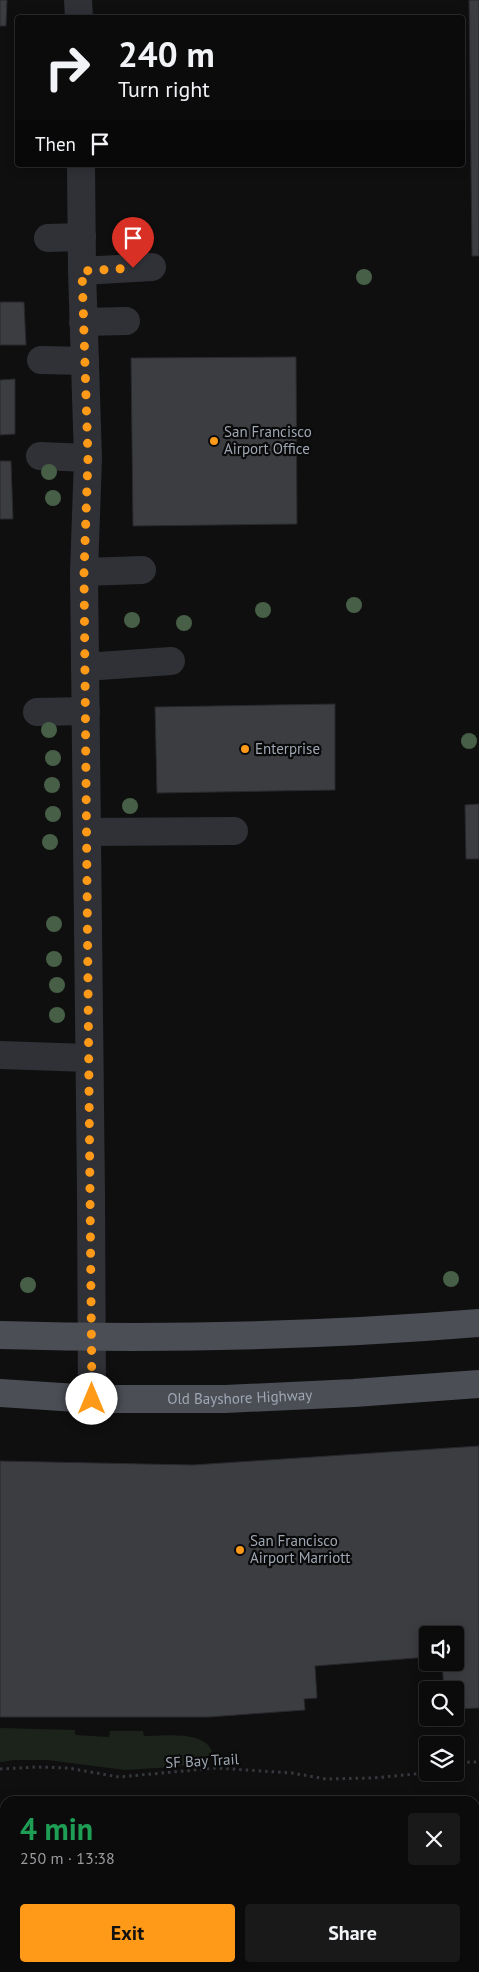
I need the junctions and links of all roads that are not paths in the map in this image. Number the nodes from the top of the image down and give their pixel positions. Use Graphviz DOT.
graph roads {
  1 [pos="78,0"];
  2 [pos="79,15"];
  3 [pos="81,167"];
  4 [pos="82,237"];
  5 [pos="48,238"];
  6 [pos="152,267"];
  7 [pos="82,271"];
  8 [pos="126,321"];
  9 [pos="84,322"];
  10 [pos="41,360"];
  11 [pos="85,361"];
  12 [pos="40,456"];
  13 [pos="88,458"];
  14 [pos="142,570"];
  15 [pos="84,572"];
  16 [pos="171,661"];
  17 [pos="85,667"];
  18 [pos="86,711"];
  19 [pos="37,712"];
  20 [pos="234,831"];
  21 [pos="86,832"];
  22 [pos="0,1055"];
  23 [pos="89,1058"];
  24 [pos="479,1323"];
  25 [pos="0,1335"];
  26 [pos="92,1338"];
  27 [pos="479,1384"];
  28 [pos="0,1393"];
  29 [pos="92,1399"];
  1 -- 2 [label="street"];
  3 -- 4 [label="street"];
  4 -- 5 [label="street"];
  4 -- 7 [label="street"];
  6 -- 7 [label="street"];
  7 -- 9 [label="street"];
  8 -- 9 [label="street"];
  9 -- 11 [label="street"];
  10 -- 11 [label="street"];
  11 -- 13 [label="street"];
  12 -- 13 [label="street"];
  13 -- 15 [label="street"];
  14 -- 15 [label="street"];
  15 -- 17 [label="street"];
  16 -- 17 [label="street"];
  17 -- 18 [label="street"];
  18 -- 19 [label="street"];
  18 -- 21 [label="street"];
  20 -- 21 [label="street"];
  21 -- 23 [label="street"];
  22 -- 23 [label="street"];
  23 -- 26 [label="street"];
  24 -- 26 [label="main road"];
  25 -- 26 [label="main road"];
  26 -- 29 [label="street"];
  27 -- 29 [label="main road, Old Bayshore Highway"];
  28 -- 29 [label="main road, Old Bayshore Highway"];
}
